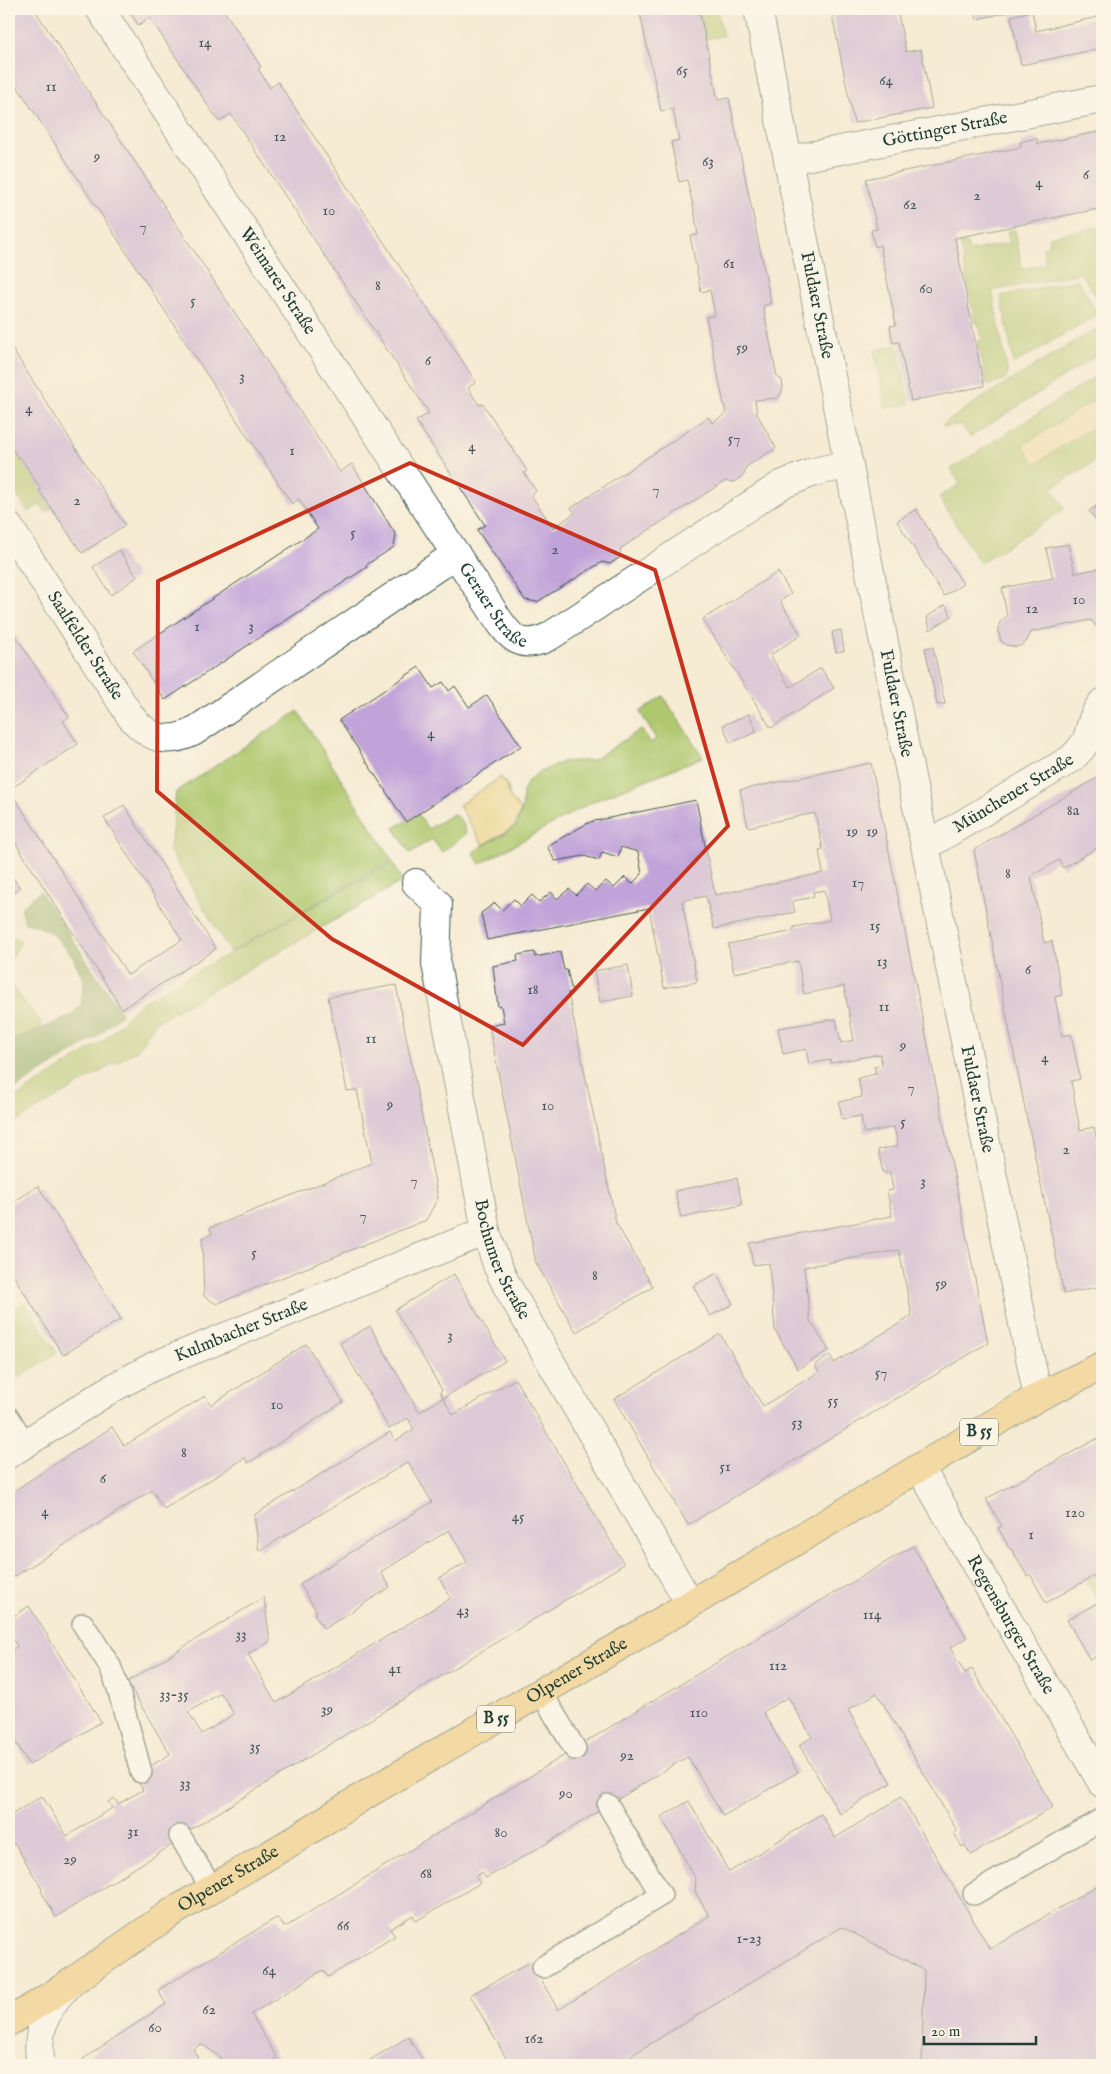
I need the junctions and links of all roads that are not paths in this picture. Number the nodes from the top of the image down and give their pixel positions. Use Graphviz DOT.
graph roads {
  1 [pos="100,9"];
  2 [pos="758,9"];
  3 [pos="1102,99"];
  4 [pos="788,160"];
  5 [pos="849,464"];
  6 [pos="9,528"];
  7 [pos="456,554"];
  8 [pos="1102,703"];
  9 [pos="180,738"];
  10 [pos="926,846"];
  11 [pos="416,883"];
  12 [pos="486,1231"];
  13 [pos="1102,1366"];
  14 [pos="1038,1397"];
  15 [pos="9,1418"];
  16 [pos="17,1449"];
  17 [pos="920,1468"];
  18 [pos="690,1604"];
  19 [pos="83,1624"];
  20 [pos="542,1692"];
  21 [pos="575,1748"];
  22 [pos="142,1772"];
  23 [pos="1102,1783"];
  24 [pos="608,1805"];
  25 [pos="1102,1819"];
  26 [pos="180,1836"];
  27 [pos="212,1889"];
  28 [pos="974,1894"];
  29 [pos="543,1967"];
  30 [pos="78,1978"];
  31 [pos="9,2022"];
  32 [pos="42,2065"];
  1 -- 7 [label="street, Weimarer Straße"];
  2 -- 4 [label="street, Fuldaer Straße"];
  3 -- 4 [label="street, Göttinger Straße"];
  4 -- 5 [label="street, Fuldaer Straße"];
  5 -- 7 [label="street, Geraer Straße"];
  5 -- 10 [label="street, Fuldaer Straße"];
  6 -- 9 [label="street, Saalfelder Straße"];
  7 -- 9 [label="street, Geraer Straße"];
  8 -- 10 [label="street, Münchener Straße"];
  10 -- 14 [label="street, Fuldaer Straße"];
  11 -- 12 [label="street, Bochumer Straße"];
  12 -- 16 [label="street, Kulmbacher Straße"];
  12 -- 18 [label="street, Bochumer Straße"];
  13 -- 14 [label="main road, Olpener Straße / B 55"];
  14 -- 17 [label="main road, Olpener Straße / B 55"];
  15 -- 16 [label="lane"];
  17 -- 18 [label="main road, Olpener Straße / B 55"];
  17 -- 23 [label="street, Regensburger Straße"];
  18 -- 20 [label="main road, Olpener Straße / B 55"];
  19 -- 22 [label="lane"];
  20 -- 21 [label="lane"];
  20 -- 27 [label="main road, Olpener Straße / B 55"];
  24 -- 29 [label="lane"];
  25 -- 28 [label="lane"];
  26 -- 27 [label="lane"];
  27 -- 30 [label="main road, Olpener Straße / B 55"];
  30 -- 31 [label="main road, Olpener Straße / B 55"];
  30 -- 32 [label="street"];
}
